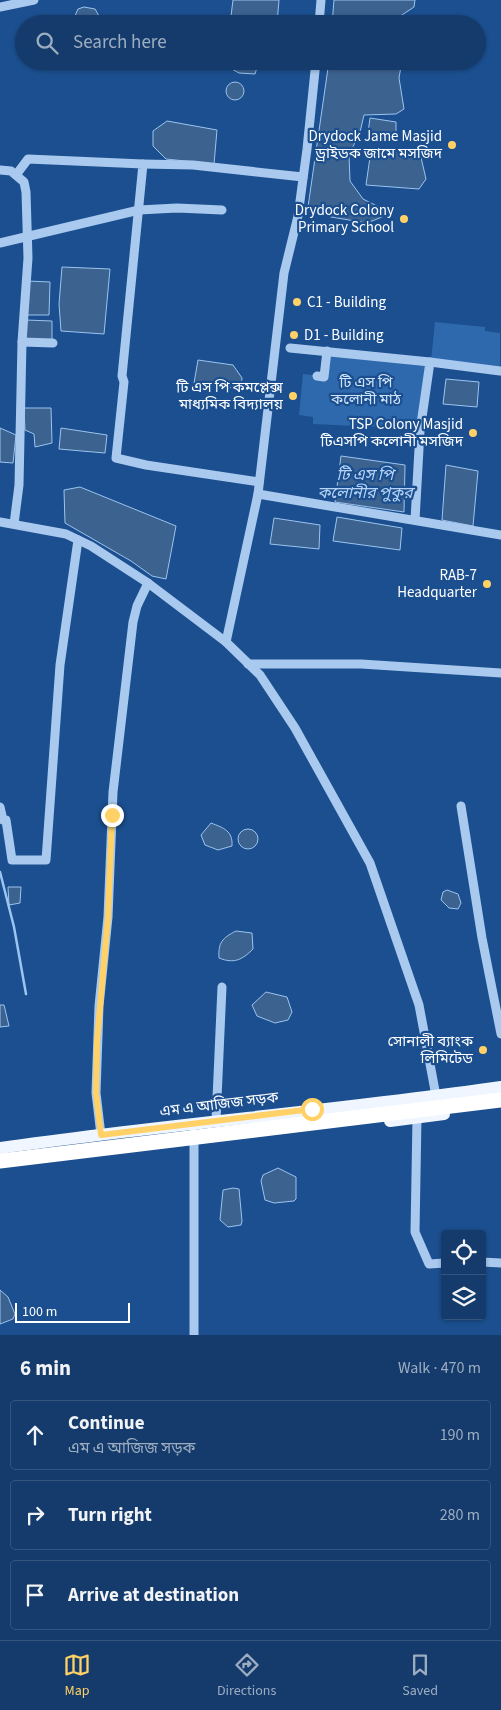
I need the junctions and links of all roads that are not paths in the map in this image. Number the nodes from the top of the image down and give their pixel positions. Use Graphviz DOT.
graph roads {
  1 [pos="34,0"];
  2 [pos="321,0"];
  3 [pos="0,7"];
  4 [pos="320,15"];
  5 [pos="315,70"];
  6 [pos="144,164"];
  7 [pos="0,170"];
  8 [pos="16,175"];
  9 [pos="304,177"];
  10 [pos="139,210"];
  11 [pos="222,210"];
  12 [pos="27,236"];
  13 [pos="0,243"];
  14 [pos="22,342"];
  15 [pos="54,343"];
  16 [pos="290,348"];
  17 [pos="327,351"];
  18 [pos="430,362"];
  19 [pos="500,371"];
  20 [pos="316,376"];
  21 [pos="259,482"];
  22 [pos="258,494"];
  23 [pos="415,520"];
  24 [pos="0,522"];
  25 [pos="14,524"];
  26 [pos="501,535"];
  27 [pos="78,540"];
  28 [pos="148,583"];
  29 [pos="226,642"];
  30 [pos="248,664"];
  31 [pos="501,673"];
  32 [pos="461,806"];
  33 [pos="0,807"];
  34 [pos="222,987"];
  35 [pos="501,1034"];
  36 [pos="501,1087"];
  37 [pos="501,1092"];
  38 [pos="436,1096"];
  39 [pos="501,1100"];
  40 [pos="501,1106"];
  41 [pos="417,1118"];
  42 [pos="216,1120"];
  43 [pos="193,1123"];
  44 [pos="101,1135"];
  45 [pos="194,1142"];
  46 [pos="0,1148"];
  47 [pos="0,1152"];
  48 [pos="0,1161"];
  49 [pos="0,1167"];
  50 [pos="486,1262"];
  51 [pos="441,1263"];
  52 [pos="501,1263"];
  53 [pos="194,1335"];
  1 -- 3 [label="street"];
  2 -- 4 [label="street"];
  5 -- 9 [label="street"];
  6 -- 8 [label="street"];
  6 -- 9 [label="street"];
  6 -- 10 [label="street"];
  7 -- 8 [label="street"];
  8 -- 12 [label="street"];
  9 -- 21 [label="street"];
  10 -- 11 [label="street"];
  10 -- 12 [label="street"];
  10 -- 21 [label="street"];
  12 -- 13 [label="street"];
  12 -- 14 [label="street"];
  14 -- 15 [label="street"];
  14 -- 25 [label="street"];
  16 -- 17 [label="street"];
  17 -- 18 [label="street"];
  17 -- 20 [label="street"];
  18 -- 19 [label="street"];
  18 -- 23 [label="street"];
  21 -- 22 [label="street"];
  22 -- 23 [label="street"];
  22 -- 29 [label="street"];
  23 -- 26 [label="street"];
  24 -- 25 [label="street"];
  25 -- 27 [label="street"];
  27 -- 28 [label="street"];
  27 -- 33 [label="street"];
  28 -- 29 [label="street"];
  28 -- 44 [label="street"];
  29 -- 30 [label="street"];
  30 -- 31 [label="street"];
  30 -- 38 [label="street"];
  32 -- 35 [label="street"];
  34 -- 42 [label="street"];
  36 -- 38 [label="main road, এম এ আজিজ সড়ক"];
  37 -- 47 [label="highway"];
  38 -- 42 [label="main road, এম এ আজিজ সড়ক"];
  39 -- 48 [label="highway, bridge"];
  40 -- 41 [label="main road"];
  41 -- 45 [label="main road"];
  41 -- 51 [label="street"];
  42 -- 43 [label="main road, এম এ আজিজ সড়ক"];
  43 -- 44 [label="main road, এম এ আজিজ সড়ক"];
  43 -- 45 [label="street"];
  44 -- 46 [label="main road, এম এ আজিজ সড়ক"];
  45 -- 49 [label="main road"];
  45 -- 53 [label="street"];
  50 -- 52 [label="street"];
}
